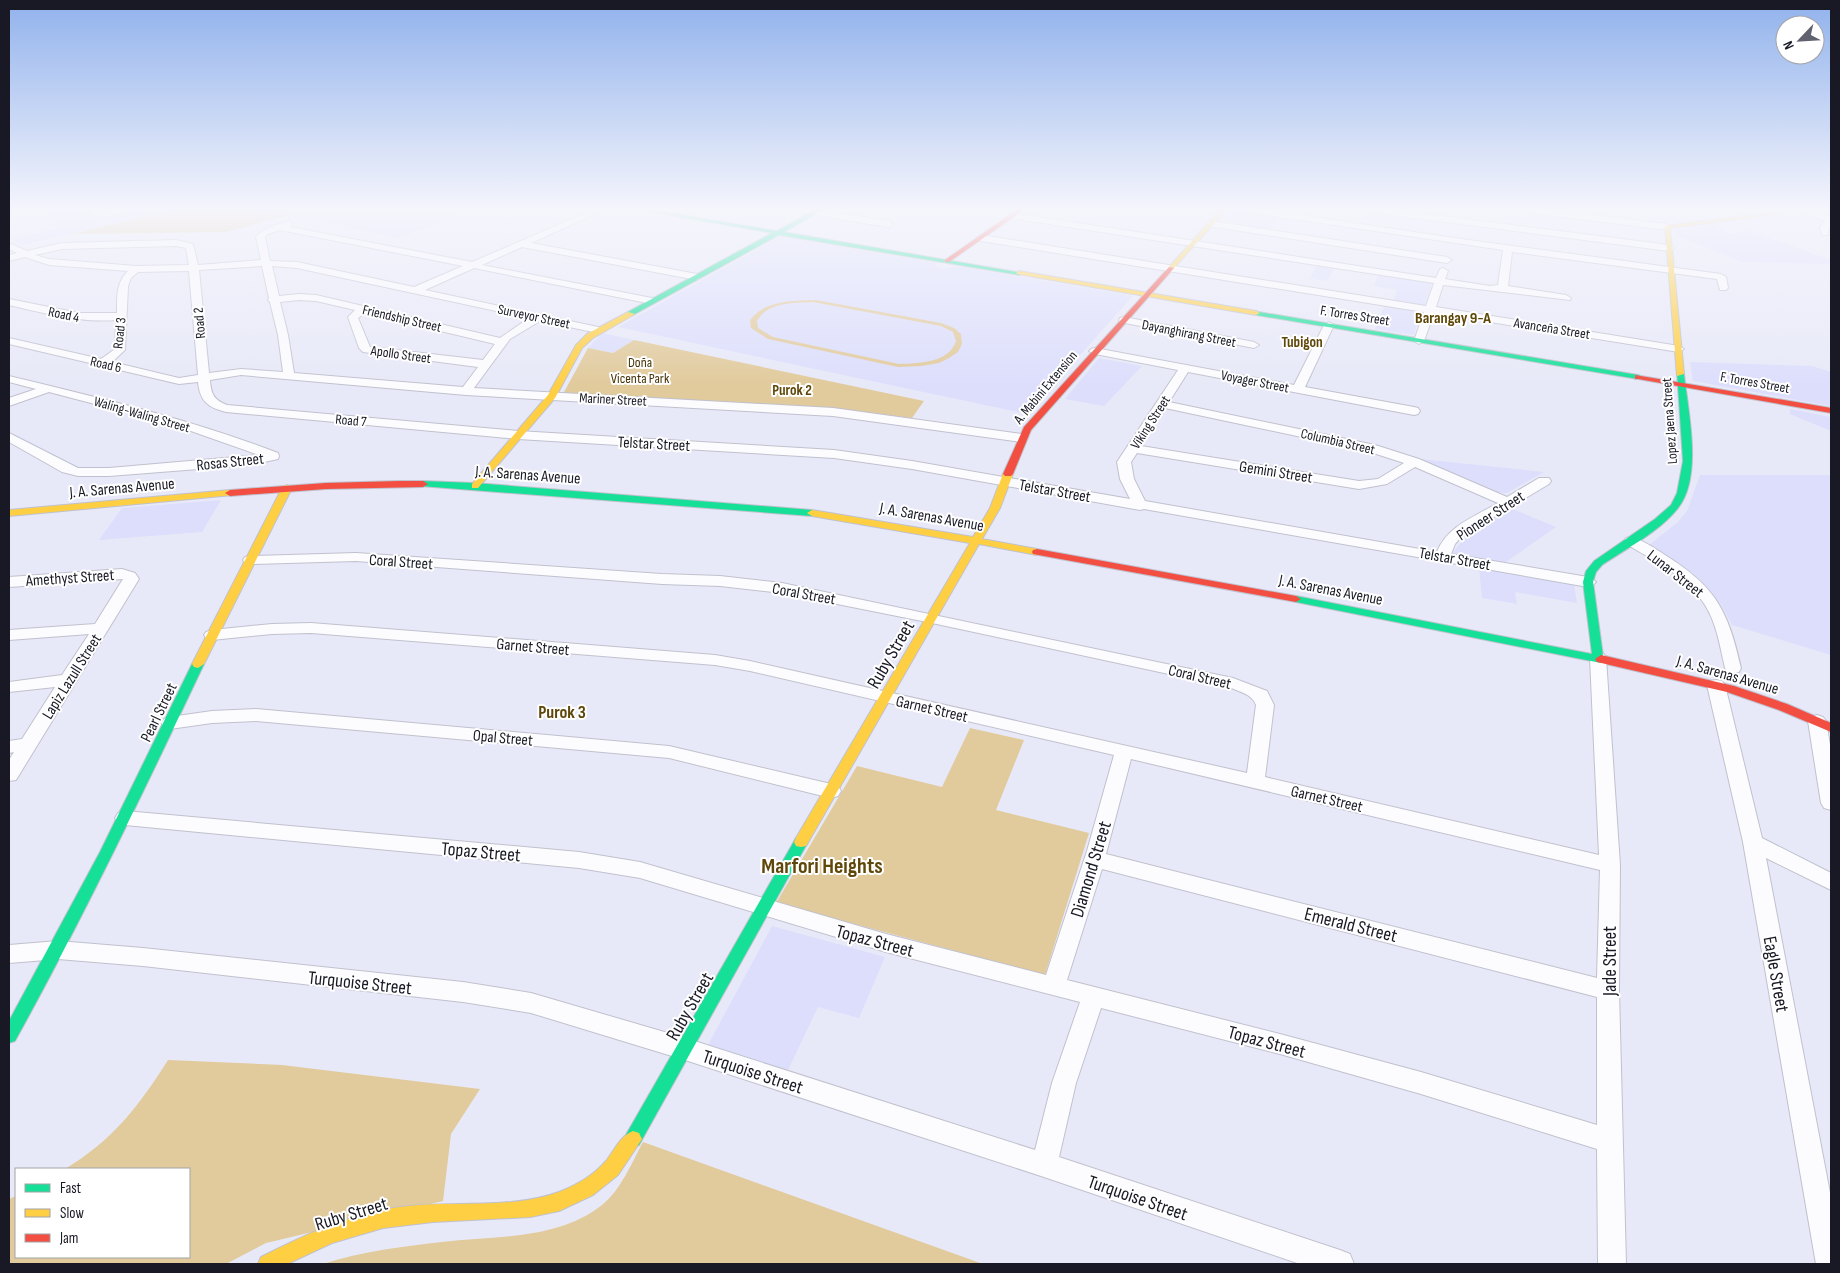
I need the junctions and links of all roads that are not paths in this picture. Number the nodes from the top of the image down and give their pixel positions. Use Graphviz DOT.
graph roads {
  1 [pos="129,268"];
  2 [pos="170,268"];
  3 [pos="194,268"];
  4 [pos="265,268"];
  5 [pos="312,268"];
  6 [pos="466,268"];
  7 [pos="484,268"];
  8 [pos="651,268"];
  9 [pos="713,268"];
  10 [pos="986,268"];
  11 [pos="1166,268"];
  12 [pos="1356,268"];
  13 [pos="1444,268"];
  14 [pos="1505,268"];
  15 [pos="1653,268"];
  16 [pos="136,269"];
  17 [pos="1170,269"];
  18 [pos="1671,271"];
  19 [pos="697,277"];
  20 [pos="1440,281"];
  21 [pos="1722,283"];
  22 [pos="1503,288"];
  23 [pos="416,290"];
  24 [pos="1147,295"];
  25 [pos="1566,298"];
  26 [pos="273,300"];
  27 [pos="652,301"];
  28 [pos="9,302"];
  29 [pos="363,309"];
  30 [pos="1430,309"];
  31 [pos="121,316"];
  32 [pos="538,317"];
  33 [pos="1124,320"];
  34 [pos="1329,325"];
  35 [pos="598,330"];
  36 [pos="1420,340"];
  37 [pos="9,341"];
  38 [pos="502,342"];
  39 [pos="1254,345"];
  40 [pos="1679,349"];
  41 [pos="1095,351"];
  42 [pos="102,363"];
  43 [pos="485,364"];
  44 [pos="1185,368"];
  45 [pos="289,376"];
  46 [pos="204,378"];
  47 [pos="9,379"];
  48 [pos="1681,384"];
  49 [pos="46,388"];
  50 [pos="1298,389"];
  51 [pos="466,391"];
  52 [pos="552,396"];
  53 [pos="9,402"];
  54 [pos="1162,404"];
  55 [pos="1414,411"];
  56 [pos="1831,411"];
  57 [pos="518,435"];
  58 [pos="9,437"];
  59 [pos="1022,438"];
  60 [pos="1132,448"];
  61 [pos="273,456"];
  62 [pos="1414,462"];
  63 [pos="1544,481"];
  64 [pos="1007,482"];
  65 [pos="475,486"];
  66 [pos="287,488"];
  67 [pos="1507,502"];
  68 [pos="1140,506"];
  69 [pos="9,513"];
  70 [pos="1631,540"];
  71 [pos="976,541"];
  72 [pos="1443,556"];
  73 [pos="250,560"];
  74 [pos="130,576"];
  75 [pos="9,582"];
  76 [pos="1588,582"];
  77 [pos="932,618"];
  78 [pos="102,628"];
  79 [pos="9,635"];
  80 [pos="212,635"];
  81 [pos="1598,658"];
  82 [pos="1733,668"];
  83 [pos="69,680"];
  84 [pos="1716,685"];
  85 [pos="9,686"];
  86 [pos="885,697"];
  87 [pos="170,723"];
  88 [pos="1824,725"];
  89 [pos="28,744"];
  90 [pos="9,746"];
  91 [pos="1124,752"];
  92 [pos="9,775"];
  93 [pos="1255,781"];
  94 [pos="831,791"];
  95 [pos="1831,803"];
  96 [pos="125,818"];
  97 [pos="1753,842"];
  98 [pos="1094,859"];
  99 [pos="1610,866"];
  100 [pos="1831,882"];
  101 [pos="763,908"];
  102 [pos="58,950"];
  103 [pos="9,954"];
  104 [pos="1054,986"];
  105 [pos="1608,990"];
  106 [pos="1094,996"];
  107 [pos="9,1036"];
  108 [pos="685,1049"];
  109 [pos="1611,1141"];
  110 [pos="1044,1165"];
  111 [pos="268,1264"];
  112 [pos="1340,1264"];
  113 [pos="1612,1264"];
  114 [pos="1830,1264"];
  1 -- 16 [label="street, Surveyor Street"];
  2 -- 16 [label="street, Surveyor Street"];
  3 -- 46 [label="street, Road 2"];
  4 -- 26 [label="street"];
  5 -- 23 [label="street, Surveyor Street"];
  6 -- 23 [label="street"];
  7 -- 27 [label="street"];
  8 -- 19 [label="street"];
  9 -- 19 [label="main road"];
  10 -- 24 [label="main road, F. Torres Street"];
  11 -- 17 [label="street, Avanceña Street"];
  12 -- 20 [label="street"];
  13 -- 20 [label="street"];
  14 -- 22 [label="street"];
  15 -- 18 [label="street"];
  16 -- 31 [label="street, Road 3"];
  17 -- 24 [label="main road, A. Mabini Extension"];
  17 -- 30 [label="street, Avanceña Street"];
  18 -- 21 [label="street"];
  18 -- 40 [label="main road, Lopez Jaena Street"];
  19 -- 27 [label="main road"];
  20 -- 22 [label="street"];
  20 -- 30 [label="street"];
  22 -- 25 [label="street"];
  23 -- 32 [label="street, Surveyor Street"];
  24 -- 33 [label="main road, A. Mabini Extension"];
  24 -- 34 [label="main road, F. Torres Street"];
  26 -- 29 [label="street, Friendship Street"];
  26 -- 45 [label="street"];
  27 -- 35 [label="main road"];
  28 -- 31 [label="street, Road 4"];
  29 -- 38 [label="street, Friendship Street"];
  29 -- 43 [label="street, Apollo Street"];
  30 -- 36 [label="street"];
  30 -- 40 [label="street, Avanceña Street"];
  31 -- 42 [label="street, Road 3"];
  32 -- 35 [label="street, Surveyor Street"];
  32 -- 38 [label="street"];
  33 -- 39 [label="street, Dayanghirang Street"];
  33 -- 41 [label="main road, A. Mabini Extension"];
  34 -- 36 [label="main road, F. Torres Street"];
  34 -- 50 [label="street"];
  35 -- 52 [label="main road"];
  36 -- 48 [label="main road, F. Torres Street"];
  37 -- 42 [label="street, Road 6"];
  38 -- 43 [label="street"];
  40 -- 48 [label="main road, Lopez Jaena Street"];
  41 -- 44 [label="street, Voyager Street"];
  41 -- 59 [label="main road, A. Mabini Extension"];
  42 -- 46 [label="street, Road 6"];
  43 -- 51 [label="street"];
  44 -- 50 [label="street, Voyager Street"];
  44 -- 54 [label="street, Viking Street"];
  45 -- 46 [label="street, Mariner Street"];
  45 -- 51 [label="street, Mariner Street"];
  46 -- 57 [label="street, Road 7"];
  47 -- 49 [label="street, Waling-Waling Street"];
  48 -- 56 [label="main road, F. Torres Street"];
  48 -- 70 [label="main road, Lopez Jaena Street"];
  49 -- 53 [label="street"];
  49 -- 61 [label="street, Waling-Waling Street"];
  50 -- 55 [label="street, Voyager Street"];
  51 -- 52 [label="street, Mariner Street"];
  52 -- 57 [label="main road"];
  52 -- 59 [label="street, Mariner Street"];
  54 -- 60 [label="street, Viking Street"];
  54 -- 62 [label="street, Columbia Street"];
  57 -- 64 [label="street, Telstar Street"];
  57 -- 65 [label="main road"];
  58 -- 61 [label="street, Rosas Street"];
  59 -- 64 [label="main road, A. Mabini Extension"];
  60 -- 62 [label="street, Gemini Street"];
  60 -- 68 [label="street, Viking Street"];
  62 -- 67 [label="street, Columbia Street"];
  63 -- 67 [label="street, Pioneer Street"];
  64 -- 68 [label="street, Telstar Street"];
  64 -- 71 [label="main road, A. Mabini Extension"];
  65 -- 66 [label="main road, J. A. Sarenas Avenue"];
  65 -- 71 [label="main road, J. A. Sarenas Avenue"];
  66 -- 69 [label="main road, J. A. Sarenas Avenue"];
  66 -- 73 [label="main road, Pearl Street"];
  67 -- 72 [label="street, Pioneer Street"];
  68 -- 72 [label="street, Telstar Street"];
  70 -- 76 [label="main road, Lopez Jaena Street"];
  70 -- 82 [label="street, Lunar Street"];
  71 -- 77 [label="main road, Ruby Street"];
  71 -- 81 [label="main road, J. A. Sarenas Avenue"];
  72 -- 76 [label="street, Telstar Street"];
  73 -- 77 [label="street, Coral Street"];
  73 -- 80 [label="main road, Pearl Street"];
  74 -- 75 [label="street, Amethyst Street"];
  74 -- 78 [label="street, Lapiz Lazull Street"];
  76 -- 81 [label="main road"];
  77 -- 86 [label="main road, Ruby Street"];
  77 -- 93 [label="street, Coral Street"];
  78 -- 79 [label="street"];
  78 -- 83 [label="street, Lapiz Lazull Street"];
  80 -- 86 [label="street, Garnet Street"];
  80 -- 87 [label="main road, Pearl Street"];
  81 -- 84 [label="main road, J. A. Sarenas Avenue"];
  81 -- 99 [label="street, Jade Street"];
  83 -- 85 [label="street"];
  83 -- 89 [label="street, Lapiz Lazull Street"];
  84 -- 88 [label="main road, J. A. Sarenas Avenue"];
  84 -- 97 [label="street, Eagle Street"];
  86 -- 91 [label="street, Garnet Street"];
  86 -- 94 [label="main road, Ruby Street"];
  87 -- 94 [label="street, Opal Street"];
  87 -- 96 [label="main road, Pearl Street"];
  88 -- 95 [label="street"];
  89 -- 90 [label="street"];
  89 -- 92 [label="street, Lapiz Lazull Street"];
  91 -- 93 [label="street, Garnet Street"];
  91 -- 98 [label="street, Diamond Street"];
  93 -- 99 [label="street, Garnet Street"];
  94 -- 101 [label="main road, Ruby Street"];
  96 -- 101 [label="street, Topaz Street"];
  96 -- 102 [label="main road, Pearl Street"];
  97 -- 100 [label="street"];
  97 -- 114 [label="street, Eagle Street"];
  98 -- 104 [label="street, Diamond Street"];
  98 -- 105 [label="street, Emerald Street"];
  99 -- 105 [label="street, Jade Street"];
  101 -- 104 [label="street, Topaz Street"];
  101 -- 108 [label="main road, Ruby Street"];
  102 -- 103 [label="street, Turquoise Street"];
  102 -- 107 [label="main road, Pearl Street"];
  102 -- 108 [label="street, Turquoise Street"];
  104 -- 106 [label="street, Topaz Street"];
  105 -- 109 [label="street, Jade Street"];
  106 -- 109 [label="street, Topaz Street"];
  106 -- 110 [label="street"];
  108 -- 110 [label="street, Turquoise Street"];
  108 -- 111 [label="main road, Ruby Street"];
  109 -- 113 [label="street, Jade Street"];
  110 -- 112 [label="street, Turquoise Street"];
}
